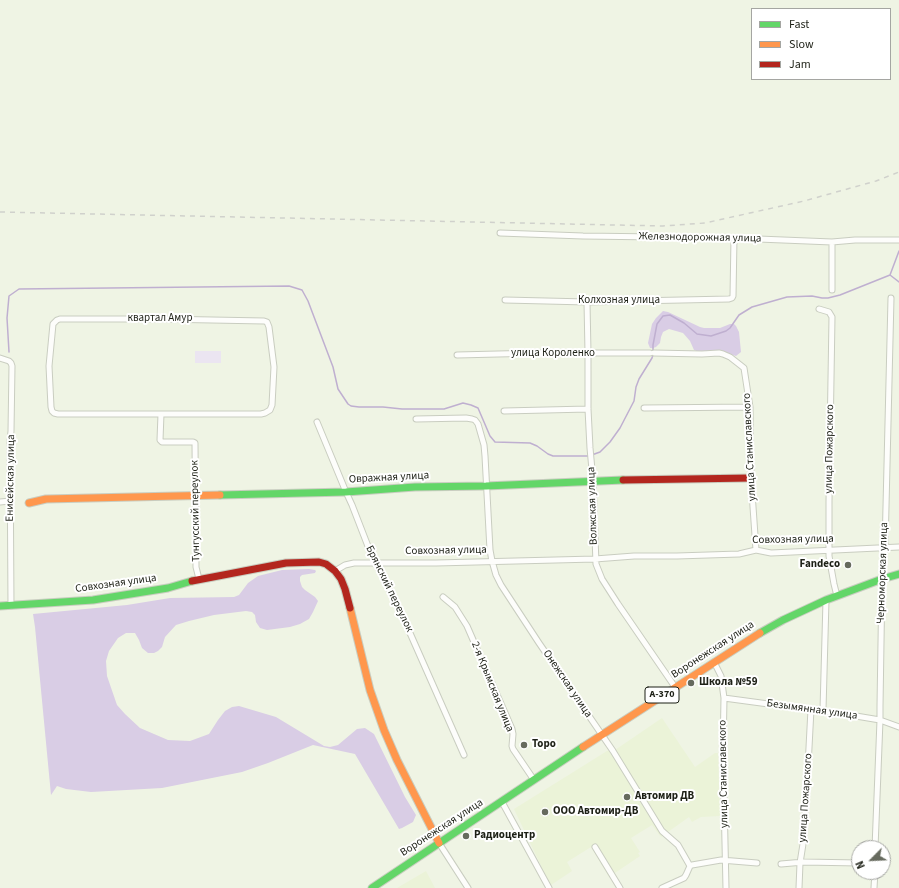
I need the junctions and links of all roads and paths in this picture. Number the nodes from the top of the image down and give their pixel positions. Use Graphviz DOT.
graph roads {
  1 [pos="500,233"];
  2 [pos="734,238"];
  3 [pos="899,240"];
  4 [pos="832,242"];
  5 [pos="832,290"];
  6 [pos="891,298"];
  7 [pos="505,300"];
  8 [pos="586,302"];
  9 [pos="819,309"];
  10 [pos="588,353"];
  11 [pos="457,355"];
  12 [pos="0,358"];
  13 [pos="744,368"];
  14 [pos="750,407"];
  15 [pos="644,408"];
  16 [pos="588,409"];
  17 [pos="504,411"];
  18 [pos="161,414"];
  19 [pos="416,419"];
  20 [pos="317,422"];
  21 [pos="751,478"];
  22 [pos="593,481"];
  23 [pos="486,486"];
  24 [pos="346,492"];
  25 [pos="196,494"];
  26 [pos="0,502"];
  27 [pos="10,502"];
  28 [pos="29,503"];
  29 [pos="899,547"];
  30 [pos="884,548"];
  31 [pos="756,550"];
  32 [pos="829,550"];
  33 [pos="595,559"];
  34 [pos="492,561"];
  35 [pos="375,564"];
  36 [pos="335,571"];
  37 [pos="899,574"];
  38 [pos="198,579"];
  39 [pos="882,579"];
  40 [pos="837,596"];
  41 [pos="443,597"];
  42 [pos="826,600"];
  43 [pos="0,606"];
  44 [pos="11,606"];
  45 [pos="714,662"];
  46 [pos="675,687"];
  47 [pos="724,698"];
  48 [pos="811,709"];
  49 [pos="823,710"];
  50 [pos="880,720"];
  51 [pos="899,727"];
  52 [pos="601,735"];
  53 [pos="464,755"];
  54 [pos="534,780"];
  55 [pos="502,802"];
  56 [pos="876,840"];
  57 [pos="440,843"];
  58 [pos="595,847"];
  59 [pos="725,860"];
  60 [pos="757,863"];
  61 [pos="800,863"];
  62 [pos="851,863"];
  63 [pos="781,864"];
  64 [pos="690,866"];
  65 [pos="375,887"];
  66 [pos="468,888"];
  67 [pos="549,888"];
  68 [pos="620,888"];
  69 [pos="662,888"];
  70 [pos="726,888"];
  71 [pos="799,888"];
  1 -- 2 [label="street, Железнодорожная улица"];
  2 -- 4 [label="street, Железнодорожная улица"];
  2 -- 8 [label="street, Колхозная улица"];
  3 -- 4 [label="street, Железнодорожная улица"];
  4 -- 5 [label="street"];
  6 -- 30 [label="street, Черноморская улица"];
  7 -- 8 [label="street, Колхозная улица"];
  8 -- 10 [label="street, Волжская улица"];
  9 -- 32 [label="street, улица Пожарского"];
  10 -- 11 [label="street, улица Короленко"];
  10 -- 13 [label="street, улица Короленко"];
  10 -- 16 [label="street, Волжская улица"];
  12 -- 27 [label="street, Енисейская улица"];
  13 -- 14 [label="street, улица Станиславского"];
  14 -- 15 [label="street"];
  14 -- 21 [label="street, улица Станиславского"];
  16 -- 17 [label="street"];
  16 -- 22 [label="street, Волжская улица"];
  18 -- 18 [label="street, квартал Амур"];
  18 -- 25 [label="street, Тунгусский переулок"];
  19 -- 23 [label="street, Онежская улица"];
  20 -- 24 [label="street, Брянский переулок"];
  21 -- 22 [label="main road, Овражная улица"];
  21 -- 31 [label="street, улица Станиславского"];
  22 -- 23 [label="main road, Овражная улица"];
  22 -- 33 [label="street, Волжская улица"];
  23 -- 24 [label="main road, Овражная улица"];
  23 -- 34 [label="street, Онежская улица"];
  24 -- 25 [label="main road, Овражная улица"];
  24 -- 35 [label="street, Брянский переулок"];
  25 -- 28 [label="main road, Овражная улица"];
  25 -- 38 [label="street, Тунгусский переулок"];
  26 -- 27 [label="street"];
  27 -- 44 [label="street, Енисейская улица"];
  29 -- 30 [label="street, Совхозная улица"];
  30 -- 32 [label="street, Совхозная улица"];
  30 -- 39 [label="street, Черноморская улица"];
  31 -- 32 [label="street, Совхозная улица"];
  31 -- 33 [label="street, Совхозная улица"];
  32 -- 40 [label="street, улица Пожарского"];
  33 -- 34 [label="street, Совхозная улица"];
  33 -- 46 [label="street, Волжская улица"];
  34 -- 35 [label="street, Совхозная улица"];
  34 -- 52 [label="street, Онежская улица"];
  35 -- 36 [label="street, Совхозная улица"];
  35 -- 53 [label="street, Брянский переулок"];
  36 -- 38 [label="main road, Совхозная улица"];
  36 -- 57 [label="main road"];
  37 -- 39 [label="main road, Воронежская улица / А-370"];
  38 -- 44 [label="main road, Совхозная улица"];
  39 -- 40 [label="main road, Воронежская улица / А-370"];
  39 -- 50 [label="street, Черноморская улица"];
  40 -- 42 [label="main road, Воронежская улица / А-370"];
  41 -- 54 [label="street, 2-я Крымская улица"];
  42 -- 45 [label="main road, Воронежская улица / А-370"];
  42 -- 49 [label="street"];
  43 -- 44 [label="main road, Совхозная улица"];
  45 -- 46 [label="main road, Воронежская улица / А-370"];
  45 -- 47 [label="street, улица Станиславского"];
  46 -- 52 [label="main road, Воронежская улица / А-370"];
  47 -- 48 [label="street, Безымянная улица"];
  47 -- 59 [label="street, улица Станиславского"];
  48 -- 49 [label="street, Безымянная улица"];
  48 -- 61 [label="street, улица Пожарского"];
  49 -- 50 [label="street, Безымянная улица"];
  50 -- 51 [label="street, Безымянная улица"];
  50 -- 56 [label="street, Черноморская улица"];
  52 -- 54 [label="main road, Воронежская улица / А-370"];
  52 -- 64 [label="street, Онежская улица"];
  54 -- 55 [label="main road, Воронежская улица / А-370"];
  55 -- 57 [label="main road, Воронежская улица / А-370"];
  55 -- 67 [label="street"];
  57 -- 65 [label="main road, Воронежская улица / А-370"];
  57 -- 66 [label="street"];
  58 -- 68 [label="street"];
  59 -- 60 [label="street"];
  59 -- 64 [label="street"];
  59 -- 70 [label="street, улица Станиславского"];
  61 -- 62 [label="street"];
  61 -- 63 [label="street"];
  61 -- 71 [label="street, улица Пожарского"];
  64 -- 69 [label="street"];
}
